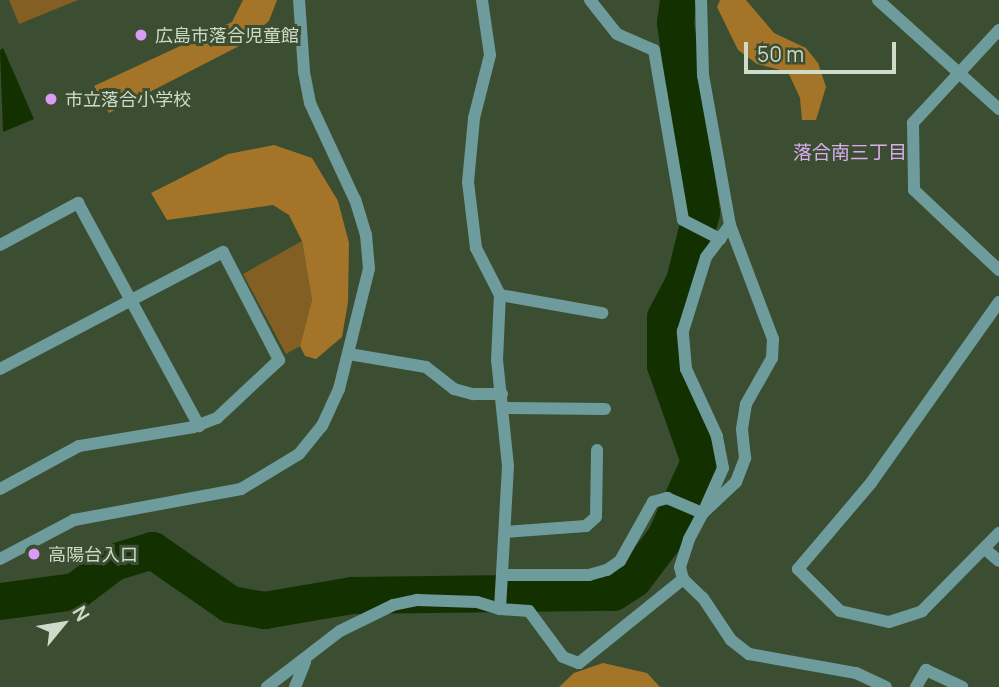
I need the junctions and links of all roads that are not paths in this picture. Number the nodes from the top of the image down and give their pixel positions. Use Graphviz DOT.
graph roads {
  1 [pos="299,0"];
  2 [pos="482,0"];
  3 [pos="590,0"];
  4 [pos="701,0"];
  5 [pos="878,0"];
  6 [pos="999,30"];
  7 [pos="959,73"];
  8 [pos="999,109"];
  9 [pos="730,225"];
  10 [pos="720,239"];
  11 [pos="0,245"];
  12 [pos="999,270"];
  13 [pos="500,295"];
  14 [pos="131,300"];
  15 [pos="999,302"];
  16 [pos="601,313"];
  17 [pos="349,354"];
  18 [pos="0,369"];
  19 [pos="502,394"];
  20 [pos="504,408"];
  21 [pos="606,409"];
  22 [pos="199,426"];
  23 [pos="597,450"];
  24 [pos="0,489"];
  25 [pos="703,513"];
  26 [pos="506,532"];
  27 [pos="999,533"];
  28 [pos="985,549"];
  29 [pos="0,559"];
  30 [pos="999,561"];
  31 [pos="504,578"];
  32 [pos="683,579"];
  33 [pos="500,605"];
  34 [pos="305,662"];
  35 [pos="267,687"];
  36 [pos="295,687"];
  37 [pos="886,687"];
  38 [pos="916,687"];
  39 [pos="962,687"];
  1 -- 17 [label="street"];
  2 -- 13 [label="street"];
  3 -- 10 [label="street"];
  4 -- 9 [label="street"];
  5 -- 7 [label="street"];
  6 -- 7 [label="street"];
  7 -- 8 [label="street"];
  7 -- 12 [label="street"];
  9 -- 10 [label="street"];
  9 -- 25 [label="street"];
  10 -- 25 [label="street"];
  11 -- 14 [label="street"];
  13 -- 16 [label="street"];
  13 -- 19 [label="street"];
  14 -- 18 [label="street"];
  14 -- 22 [label="street"];
  14 -- 22 [label="street"];
  15 -- 28 [label="street"];
  17 -- 19 [label="street"];
  17 -- 29 [label="street"];
  19 -- 20 [label="street"];
  20 -- 21 [label="street"];
  20 -- 26 [label="street"];
  22 -- 24 [label="street"];
  23 -- 26 [label="street"];
  25 -- 31 [label="street"];
  25 -- 32 [label="street"];
  26 -- 31 [label="street"];
  27 -- 28 [label="street"];
  28 -- 30 [label="street"];
  31 -- 33 [label="street"];
  32 -- 33 [label="street"];
  32 -- 37 [label="street"];
  33 -- 34 [label="street"];
  34 -- 35 [label="street"];
  34 -- 36 [label="street"];
  38 -- 39 [label="street"];
}
